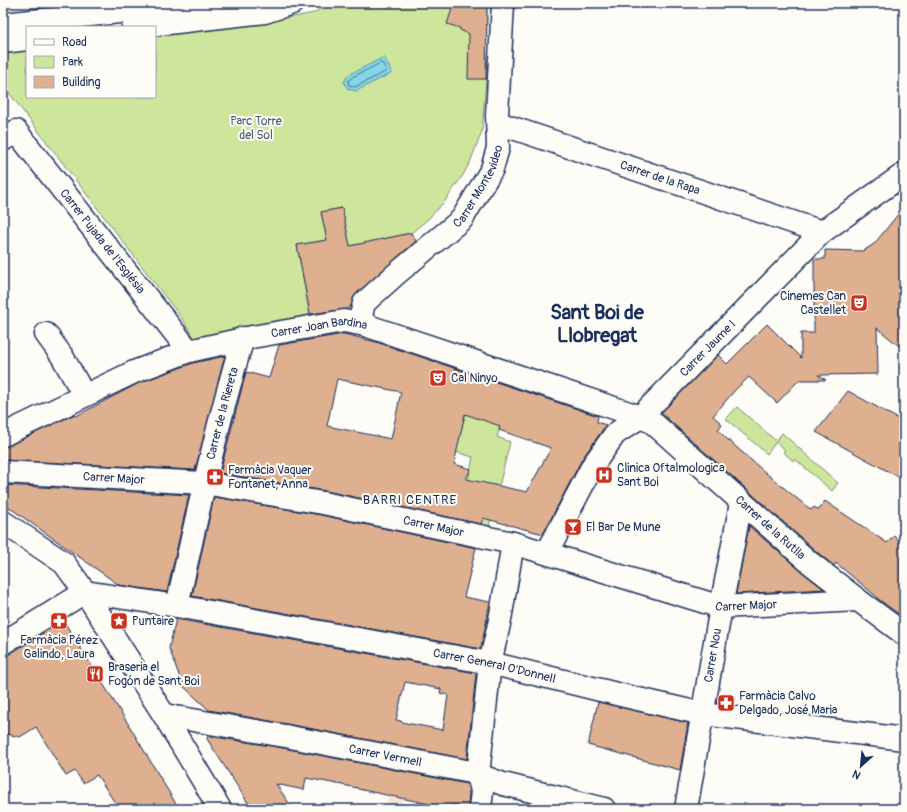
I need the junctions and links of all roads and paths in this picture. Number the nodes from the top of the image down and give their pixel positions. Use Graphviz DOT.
graph roads {
  1 [pos="207,3"];
  2 [pos="292,3"];
  3 [pos="503,3"];
  4 [pos="3,24"];
  5 [pos="142,26"];
  6 [pos="26,39"];
  7 [pos="3,42"];
  8 [pos="498,123"];
  9 [pos="9,135"];
  10 [pos="904,174"];
  11 [pos="822,232"];
  12 [pos="364,325"];
  13 [pos="46,334"];
  14 [pos="243,338"];
  15 [pos="189,351"];
  16 [pos="84,395"];
  17 [pos="640,417"];
  18 [pos="3,435"];
  19 [pos="3,472"];
  20 [pos="204,483"];
  21 [pos="741,502"];
  22 [pos="3,522"];
  23 [pos="513,543"];
  24 [pos="547,553"];
  25 [pos="85,592"];
  26 [pos="858,600"];
  27 [pos="177,606"];
  28 [pos="721,607"];
  29 [pos="904,634"];
  30 [pos="3,643"];
  31 [pos="490,663"];
  32 [pos="703,714"];
  33 [pos="164,715"];
  34 [pos="904,739"];
  35 [pos="478,776"];
  36 [pos="220,809"];
  37 [pos="480,809"];
  38 [pos="604,809"];
  39 [pos="686,809"];
  1 -- 4 [label="street"];
  2 -- 5 [label="street"];
  3 -- 8 [label="street, Carrer Montevideo"];
  6 -- 7 [label="street"];
  8 -- 11 [label="street, Carrer de la Rapa"];
  8 -- 12 [label="street, Carrer Montevideo"];
  9 -- 15 [label="street, Carrer Pujada de l'Església"];
  10 -- 11 [label="street, Carrer Jaume I"];
  11 -- 17 [label="street, Carrer Jaume I"];
  12 -- 14 [label="street, Carrer Joan Bardina"];
  12 -- 17 [label="street, Carrer Joan Bardina"];
  13 -- 16 [label="street"];
  14 -- 15 [label="street, Carrer Joan Bardina"];
  14 -- 20 [label="street, Carrer de la Riereta"];
  15 -- 16 [label="street, Carrer Joan Bardina"];
  16 -- 18 [label="street, Carrer Joan Bardina"];
  17 -- 21 [label="street, Carrer de la Rutlla"];
  17 -- 24 [label="street, Carrer Jaume I"];
  19 -- 20 [label="street, Carrer Major"];
  20 -- 23 [label="street, Carrer Major"];
  20 -- 27 [label="street, Carrer de la Riereta"];
  21 -- 26 [label="street, Carrer de la Rutlla"];
  21 -- 28 [label="street, Carrer Nou"];
  22 -- 25 [label="street"];
  23 -- 24 [label="street, Carrer Major"];
  23 -- 31 [label="street"];
  24 -- 28 [label="street, Carrer Major"];
  25 -- 27 [label="street, Carrer General O'Donnell"];
  25 -- 30 [label="street"];
  25 -- 33 [label="street"];
  26 -- 28 [label="street, Carrer Major"];
  26 -- 29 [label="street, Carrer de la Rutlla"];
  27 -- 31 [label="street, Carrer General O'Donnell"];
  28 -- 32 [label="street, Carrer Nou"];
  31 -- 32 [label="street, Carrer General O'Donnell"];
  31 -- 35 [label="street"];
  32 -- 34 [label="street, Carrer General O'Donnell"];
  32 -- 39 [label="street, Carrer Nou"];
  33 -- 35 [label="street, Carrer Vermell"];
  33 -- 36 [label="street"];
  35 -- 37 [label="street"];
  35 -- 38 [label="street, Carrer Vermell"];
}
